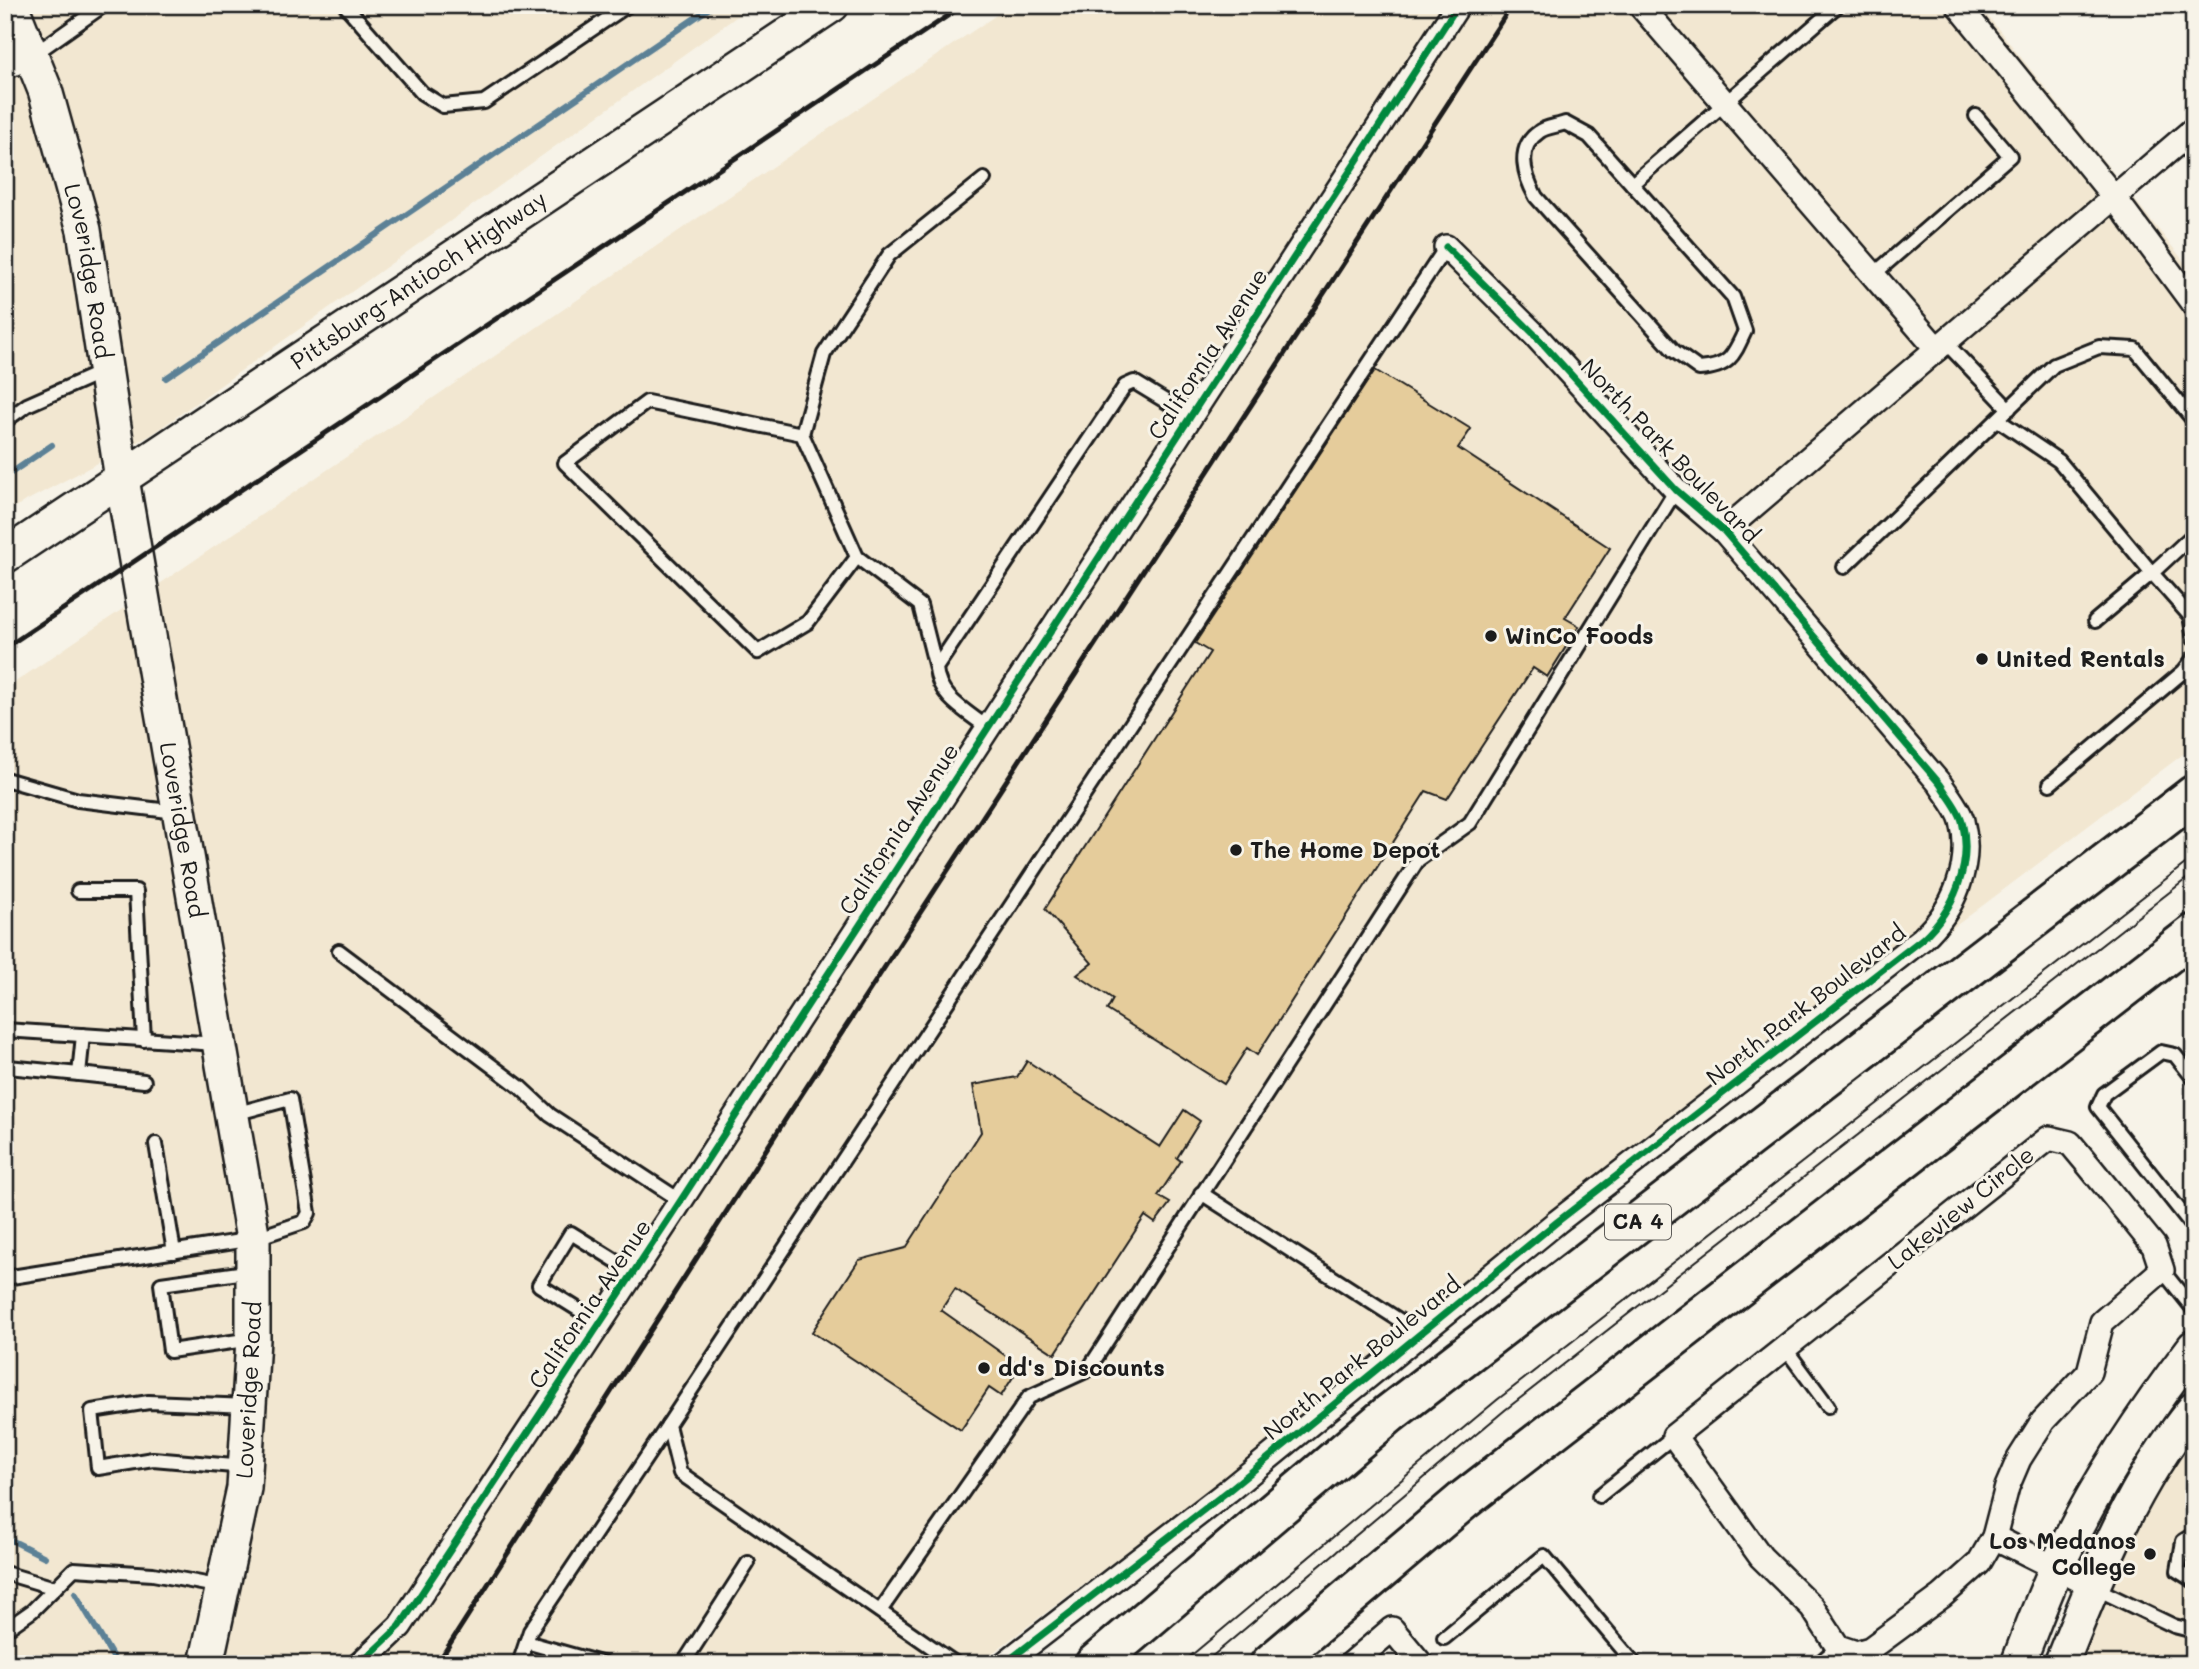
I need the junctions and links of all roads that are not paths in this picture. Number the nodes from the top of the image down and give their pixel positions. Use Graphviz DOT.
graph roads {
  1 [pos="10,5"];
  2 [pos="104,5"];
  3 [pos="345,5"];
  4 [pos="628,5"];
  5 [pos="832,5"];
  6 [pos="1458,5"];
  7 [pos="1640,5"];
  8 [pos="1838,5"];
  9 [pos="1958,5"];
  10 [pos="19,61"];
  11 [pos="1725,104"];
  12 [pos="1976,116"];
  13 [pos="2194,129"];
  14 [pos="984,179"];
  15 [pos="1632,184"];
  16 [pos="2114,197"];
  17 [pos="1446,247"];
  18 [pos="1873,275"];
  19 [pos="2194,305"];
  20 [pos="1941,345"];
  21 [pos="105,370"];
  22 [pos="2009,410"];
  23 [pos="1191,416"];
  24 [pos="1998,420"];
  25 [pos="5,421"];
  26 [pos="2194,421"];
  27 [pos="802,434"];
  28 [pos="122,479"];
  29 [pos="1676,490"];
  30 [pos="1724,531"];
  31 [pos="2194,534"];
  32 [pos="5,556"];
  33 [pos="857,557"];
  34 [pos="1844,567"];
  35 [pos="2152,573"];
  36 [pos="2095,621"];
  37 [pos="2194,639"];
  38 [pos="2194,658"];
  39 [pos="936,668"];
  40 [pos="988,728"];
  41 [pos="5,779"];
  42 [pos="2050,784"];
  43 [pos="2194,796"];
  44 [pos="181,813"];
  45 [pos="78,891"];
  46 [pos="2194,934"];
  47 [pos="340,951"];
  48 [pos="5,1030"];
  49 [pos="83,1035"];
  50 [pos="144,1040"];
  51 [pos="221,1045"];
  52 [pos="8,1067"];
  53 [pos="79,1074"];
  54 [pos="2194,1079"];
  55 [pos="144,1081"];
  56 [pos="233,1114"];
  57 [pos="156,1144"];
  58 [pos="1201,1193"];
  59 [pos="681,1201"];
  60 [pos="2194,1228"];
  61 [pos="174,1252"];
  62 [pos="253,1255"];
  63 [pos="2162,1270"];
  64 [pos="634,1272"];
  65 [pos="5,1278"];
  66 [pos="2194,1310"];
  67 [pos="600,1323"];
  68 [pos="1421,1334"];
  69 [pos="253,1339"];
  70 [pos="2194,1347"];
  71 [pos="1785,1348"];
  72 [pos="249,1406"];
  73 [pos="1828,1406"];
  74 [pos="2194,1409"];
  75 [pos="668,1425"];
  76 [pos="1674,1436"];
  77 [pos="245,1467"];
  78 [pos="1599,1496"];
  79 [pos="2194,1534"];
  80 [pos="1994,1537"];
  81 [pos="748,1563"];
  82 [pos="2056,1568"];
  83 [pos="5,1573"];
  84 [pos="2194,1581"];
  85 [pos="2092,1586"];
  86 [pos="223,1587"];
  87 [pos="55,1588"];
  88 [pos="880,1611"];
  89 [pos="5,1630"];
  90 [pos="2194,1632"];
  91 [pos="1444,1639"];
  92 [pos="526,1642"];
  93 [pos="1838,1647"];
  94 [pos="206,1664"];
  95 [pos="360,1664"];
  96 [pos="519,1664"];
  97 [pos="604,1664"];
  98 [pos="683,1664"];
  99 [pos="956,1664"];
  100 [pos="1004,1664"];
  101 [pos="1096,1664"];
  102 [pos="1269,1664"];
  103 [pos="1351,1664"];
  104 [pos="1421,1664"];
  105 [pos="1635,1664"];
  106 [pos="1818,1664"];
  107 [pos="2018,1664"];
  108 [pos="2061,1664"];
  1 -- 10 [label="main road, Loveridge Road"];
  2 -- 10 [label="lane"];
  3 -- 4 [label="lane"];
  5 -- 28 [label="main road, Pittsburg-Antioch Highway"];
  6 -- 23 [label="street, California Avenue"];
  7 -- 11 [label="street"];
  8 -- 11 [label="lane"];
  9 -- 16 [label="street"];
  10 -- 21 [label="main road, Loveridge Road"];
  11 -- 15 [label="lane"];
  11 -- 18 [label="street"];
  12 -- 18 [label="lane"];
  13 -- 16 [label="street, North Park Boulevard"];
  14 -- 27 [label="lane"];
  15 -- 15 [label="lane"];
  16 -- 19 [label="street"];
  16 -- 20 [label="street, North Park Boulevard"];
  17 -- 29 [label="street, North Park Boulevard"];
  17 -- 75 [label="lane"];
  18 -- 20 [label="street"];
  20 -- 22 [label="lane"];
  20 -- 30 [label="street, North Park Boulevard"];
  21 -- 25 [label="lane"];
  21 -- 28 [label="main road, Loveridge Road"];
  22 -- 24 [label="lane"];
  22 -- 26 [label="lane"];
  23 -- 39 [label="lane"];
  23 -- 40 [label="street, California Avenue"];
  24 -- 34 [label="lane"];
  24 -- 35 [label="lane"];
  27 -- 33 [label="lane"];
  27 -- 33 [label="lane"];
  28 -- 32 [label="main road, Pittsburg-Antioch Highway"];
  28 -- 44 [label="main road, Loveridge Road"];
  29 -- 30 [label="street, North Park Boulevard"];
  29 -- 58 [label="lane"];
  30 -- 68 [label="street, North Park Boulevard"];
  31 -- 35 [label="lane"];
  33 -- 39 [label="lane"];
  35 -- 36 [label="lane"];
  35 -- 37 [label="lane"];
  38 -- 42 [label="lane"];
  39 -- 40 [label="lane"];
  40 -- 59 [label="street, California Avenue"];
  41 -- 44 [label="lane"];
  43 -- 101 [label="highway, CA 4"];
  44 -- 51 [label="main road, Loveridge Road"];
  45 -- 50 [label="lane"];
  46 -- 102 [label="highway"];
  47 -- 59 [label="lane"];
  48 -- 49 [label="lane"];
  49 -- 50 [label="lane"];
  49 -- 53 [label="lane"];
  50 -- 51 [label="lane"];
  51 -- 56 [label="main road, Loveridge Road"];
  52 -- 53 [label="lane"];
  53 -- 55 [label="lane"];
  54 -- 60 [label="lane"];
  56 -- 62 [label="main road, Loveridge Road"];
  56 -- 62 [label="lane"];
  57 -- 61 [label="lane"];
  58 -- 68 [label="lane"];
  58 -- 88 [label="lane"];
  59 -- 64 [label="street, California Avenue"];
  61 -- 62 [label="lane"];
  61 -- 65 [label="lane"];
  62 -- 69 [label="main road, Loveridge Road"];
  62 -- 69 [label="lane"];
  63 -- 66 [label="lane"];
  63 -- 71 [label="street, Lakeview Circle"];
  63 -- 80 [label="street"];
  64 -- 67 [label="street, California Avenue"];
  64 -- 67 [label="lane"];
  67 -- 95 [label="street, California Avenue"];
  68 -- 100 [label="street, North Park Boulevard"];
  69 -- 72 [label="main road, Loveridge Road"];
  70 -- 82 [label="main road"];
  71 -- 73 [label="lane"];
  71 -- 76 [label="street, Lakeview Circle"];
  72 -- 77 [label="main road, Loveridge Road"];
  72 -- 77 [label="lane"];
  74 -- 85 [label="main road"];
  75 -- 88 [label="lane"];
  75 -- 92 [label="lane"];
  76 -- 78 [label="lane, Lakeview Circle"];
  76 -- 93 [label="street"];
  77 -- 86 [label="main road, Loveridge Road"];
  79 -- 84 [label="lane"];
  80 -- 82 [label="street"];
  80 -- 93 [label="street"];
  81 -- 98 [label="lane"];
  82 -- 85 [label="street"];
  82 -- 107 [label="main road"];
  83 -- 87 [label="lane"];
  85 -- 90 [label="lane"];
  85 -- 108 [label="main road"];
  86 -- 87 [label="lane"];
  86 -- 94 [label="main road, Loveridge Road"];
  87 -- 89 [label="lane"];
  88 -- 99 [label="lane"];
  91 -- 105 [label="lane"];
  92 -- 96 [label="lane"];
  92 -- 97 [label="lane"];
  93 -- 106 [label="lane"];
  103 -- 104 [label="street"];
}
